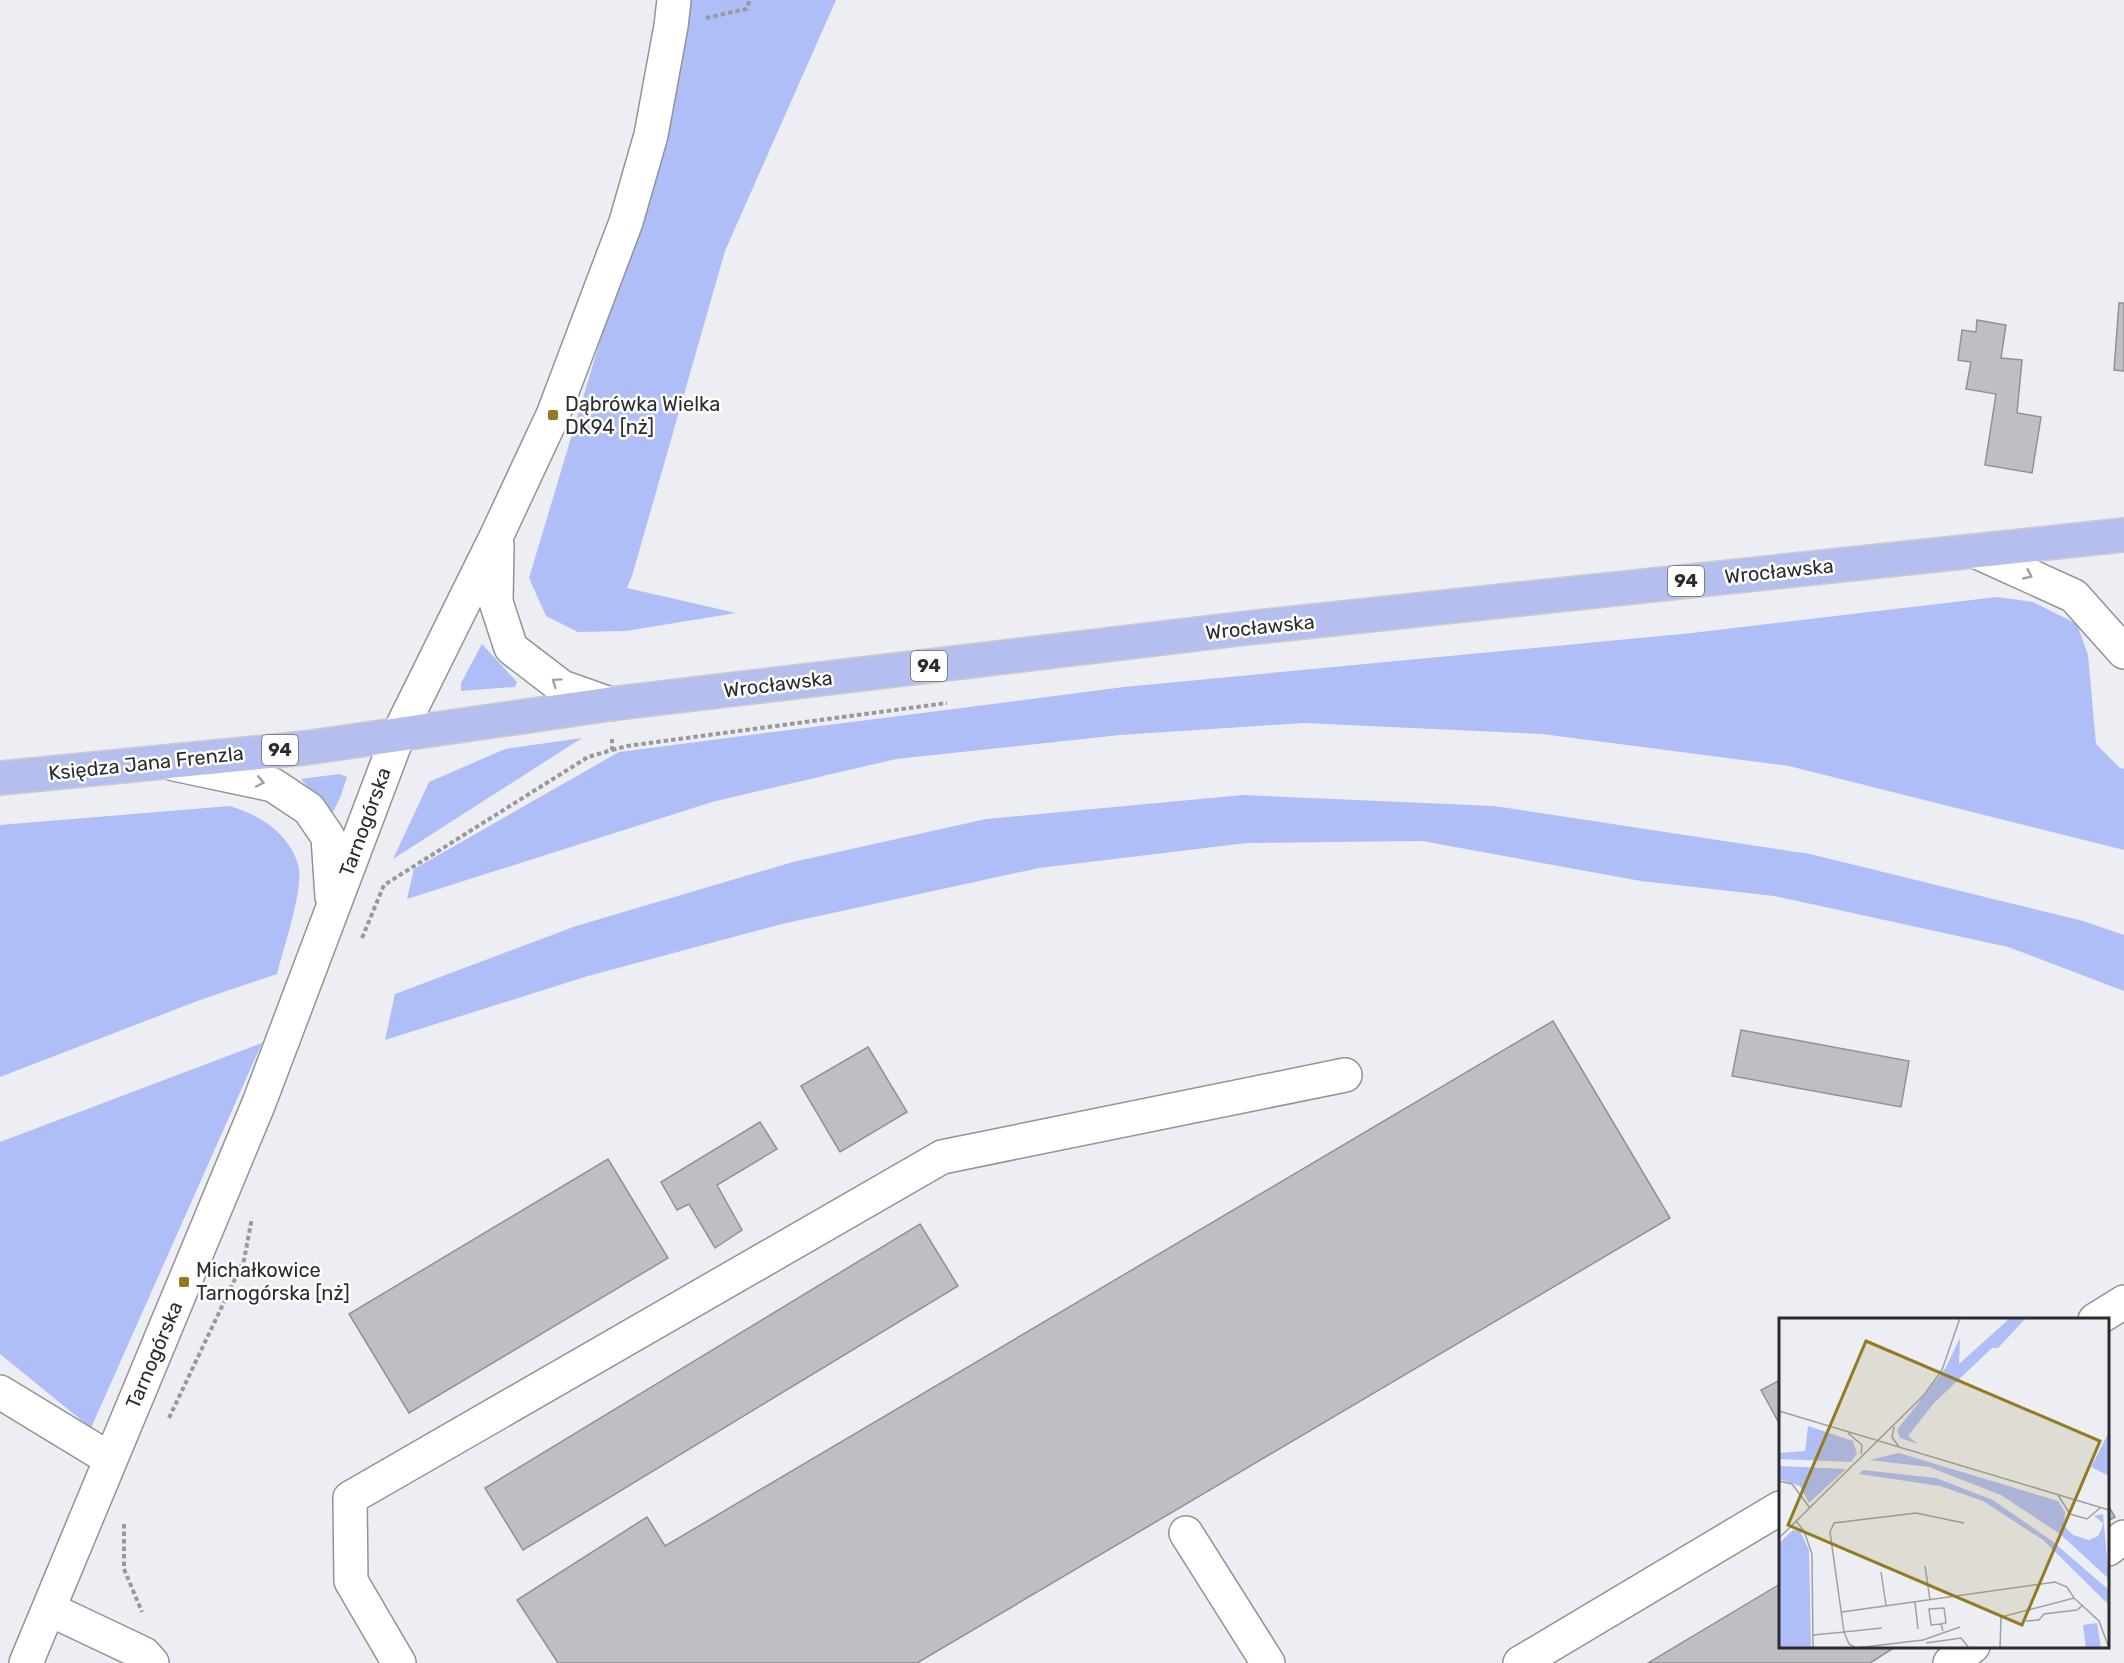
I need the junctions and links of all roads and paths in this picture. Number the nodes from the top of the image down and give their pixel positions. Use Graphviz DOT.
graph roads {
  1 [pos="750,0"];
  2 [pos="672,13"];
  3 [pos="497,535"];
  4 [pos="2124,535"];
  5 [pos="1975,550"];
  6 [pos="2124,652"];
  7 [pos="610,704"];
  8 [pos="399,734"];
  9 [pos="161,762"];
  10 [pos="0,778"];
  11 [pos="333,911"];
  12 [pos="362,939"];
  13 [pos="1345,1075"];
  14 [pos="253,1214"];
  15 [pos="2124,1302"];
  16 [pos="2099,1318"];
  17 [pos="0,1392"];
  18 [pos="165,1428"];
  19 [pos="110,1459"];
  20 [pos="1779,1509"];
  21 [pos="124,1523"];
  22 [pos="1186,1533"];
  23 [pos="2124,1537"];
  24 [pos="2109,1548"];
  25 [pos="49,1608"];
  26 [pos="143,1614"];
  27 [pos="1972,1648"];
  28 [pos="26,1663"];
  29 [pos="152,1663"];
  30 [pos="399,1663"];
  31 [pos="1268,1663"];
  32 [pos="1520,1663"];
  33 [pos="1950,1663"];
  1 -- 2 [label="path"];
  2 -- 3 [label="street, Tarnogórska"];
  7 -- 3 [label="street, one-way"];
  3 -- 8 [label="street, Tarnogórska"];
  4 -- 5 [label="main road, Wrocławska / 94"];
  5 -- 6 [label="street, one-way"];
  5 -- 7 [label="main road, Wrocławska / 94"];
  7 -- 8 [label="main road, Wrocławska / 94"];
  7 -- 12 [label="path"];
  8 -- 9 [label="main road, Księdza Jana Frenzla / 94"];
  8 -- 11 [label="street, Tarnogórska"];
  9 -- 10 [label="main road, Księdza Jana Frenzla / 94"];
  9 -- 11 [label="street, Tarnogórska, one-way"];
  11 -- 19 [label="street, Tarnogórska"];
  13 -- 30 [label="street"];
  14 -- 18 [label="path"];
  15 -- 16 [label="street"];
  17 -- 19 [label="street"];
  19 -- 25 [label="street, Tarnogórska"];
  20 -- 32 [label="street"];
  21 -- 26 [label="path"];
  22 -- 31 [label="street"];
  23 -- 24 [label="street"];
  25 -- 28 [label="street, Tarnogórska"];
  25 -- 29 [label="street"];
  27 -- 33 [label="street"];
}
